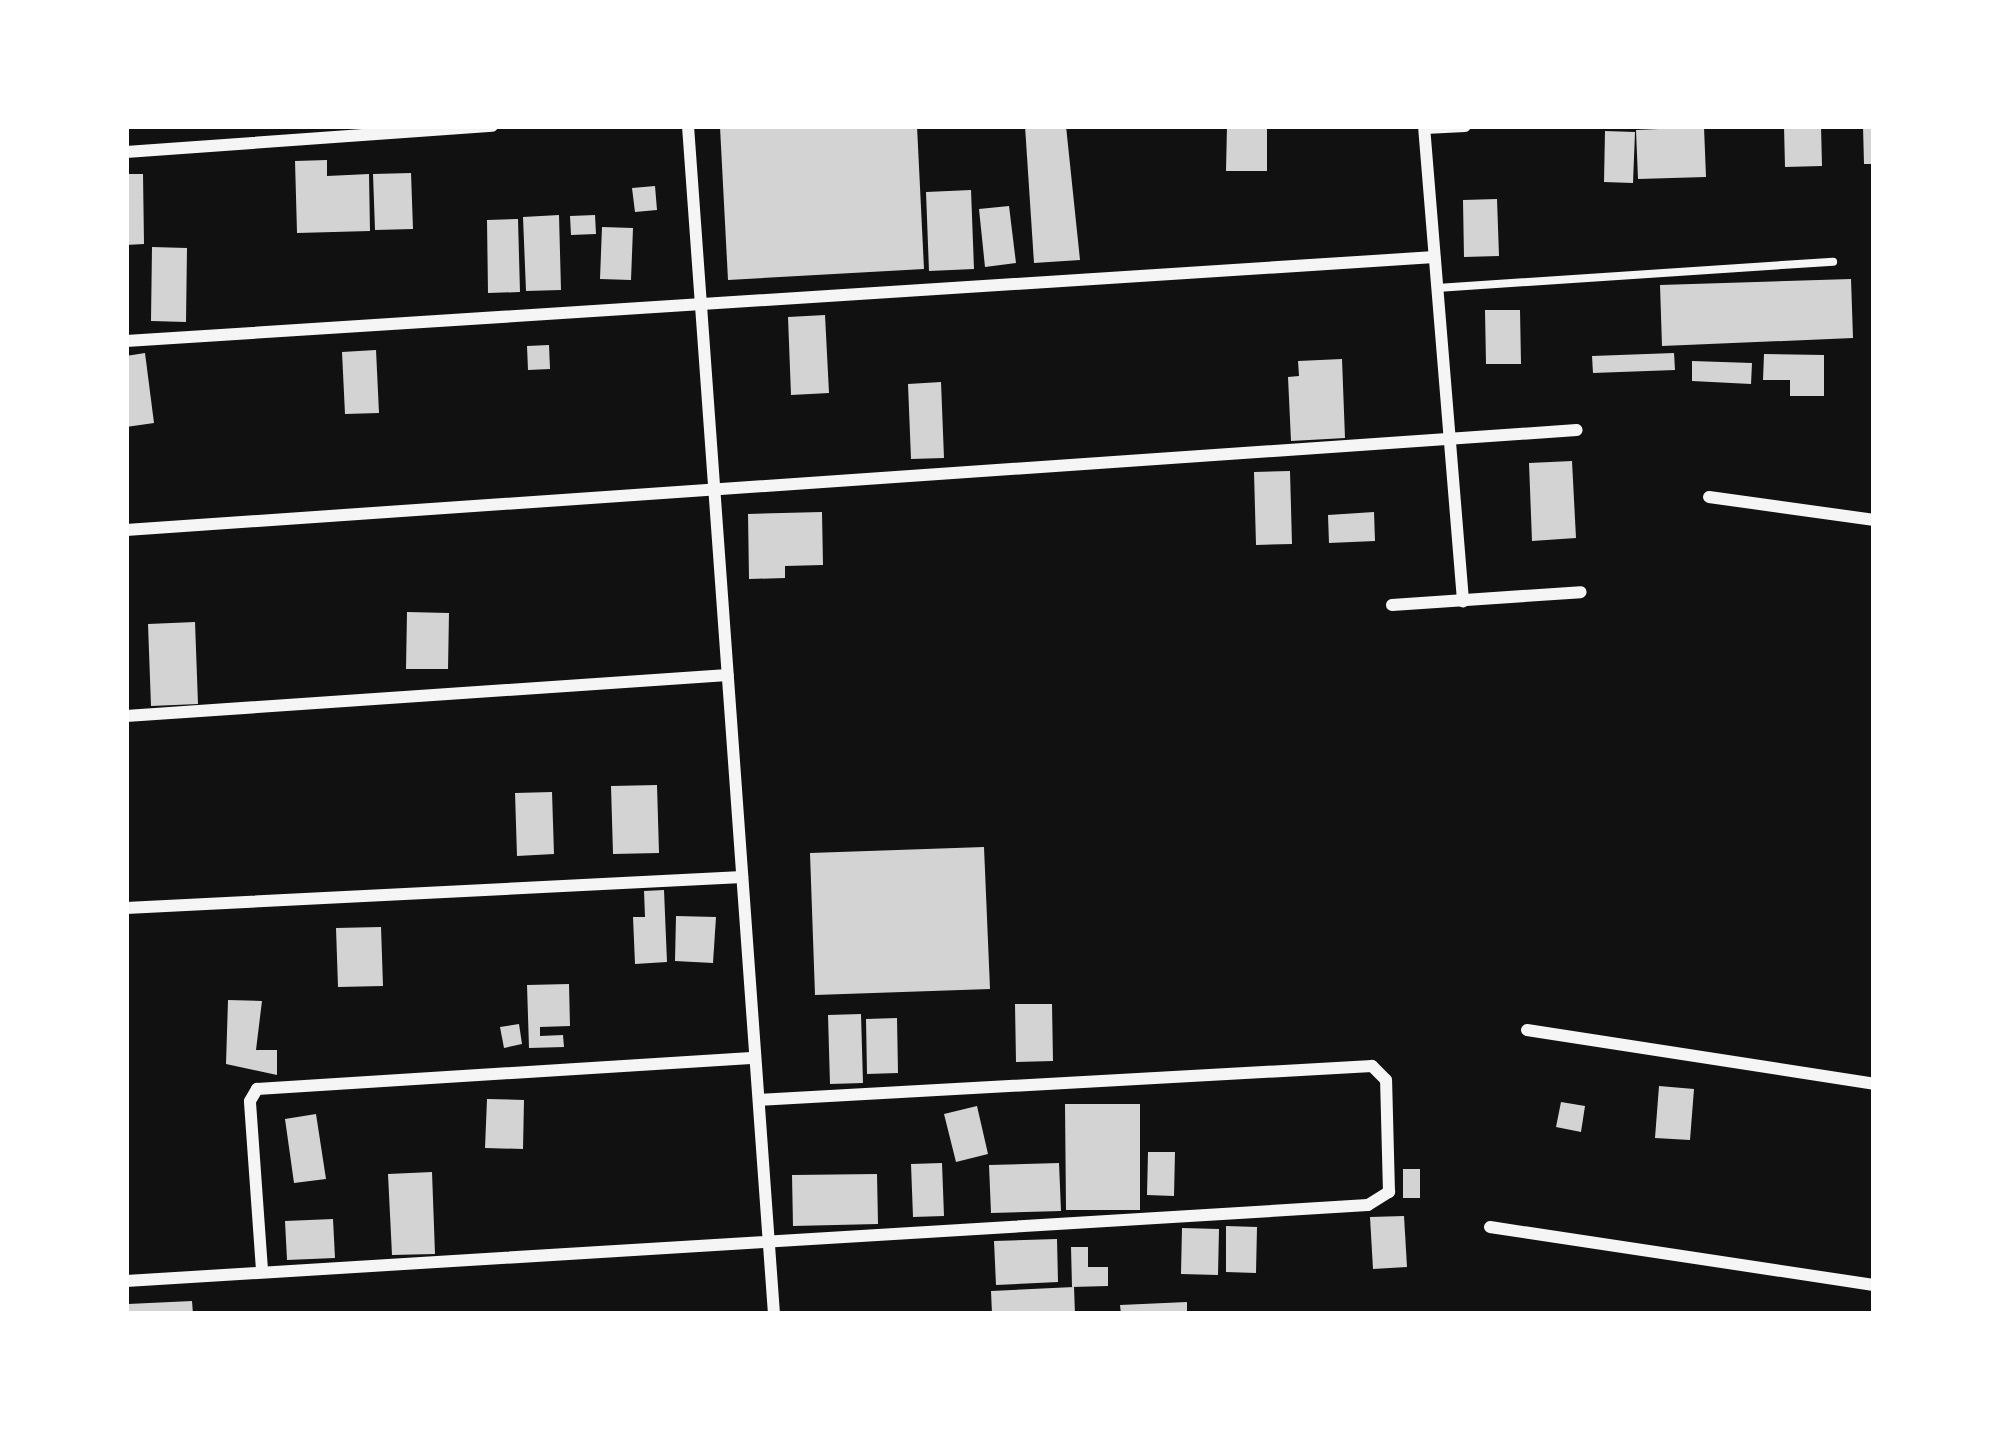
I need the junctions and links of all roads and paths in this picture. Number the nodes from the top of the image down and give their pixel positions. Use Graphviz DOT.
graph roads {
  1 [pos="492,126"];
  2 [pos="688,126"];
  3 [pos="1465,126"];
  4 [pos="1425,127"];
  5 [pos="126,152"];
  6 [pos="1434,257"];
  7 [pos="1833,262"];
  8 [pos="1436,288"];
  9 [pos="701,304"];
  10 [pos="126,341"];
  11 [pos="1577,430"];
  12 [pos="1446,439"];
  13 [pos="714,489"];
  14 [pos="1709,497"];
  15 [pos="1874,520"];
  16 [pos="126,530"];
  17 [pos="1581,592"];
  18 [pos="1463,601"];
  19 [pos="1392,605"];
  20 [pos="728,675"];
  21 [pos="126,716"];
  22 [pos="742,877"];
  23 [pos="126,908"];
  24 [pos="1527,1030"];
  25 [pos="755,1058"];
  26 [pos="1874,1084"];
  27 [pos="759,1100"];
  28 [pos="1490,1227"];
  29 [pos="769,1241"];
  30 [pos="262,1270"];
  31 [pos="126,1281"];
  32 [pos="1874,1285"];
  33 [pos="774,1314"];
  1 -- 5 [label="street"];
  2 -- 9 [label="street"];
  3 -- 4 [label="street"];
  4 -- 6 [label="street"];
  6 -- 8 [label="street"];
  6 -- 9 [label="street"];
  7 -- 8 [label="lane"];
  8 -- 12 [label="street"];
  9 -- 10 [label="street"];
  9 -- 13 [label="street"];
  11 -- 12 [label="street"];
  12 -- 13 [label="street"];
  12 -- 18 [label="street"];
  13 -- 16 [label="street"];
  13 -- 20 [label="street"];
  14 -- 15 [label="street"];
  17 -- 18 [label="street"];
  18 -- 19 [label="street"];
  20 -- 21 [label="street"];
  20 -- 22 [label="street"];
  22 -- 23 [label="street"];
  22 -- 25 [label="street"];
  24 -- 26 [label="street"];
  25 -- 27 [label="street"];
  25 -- 30 [label="street"];
  27 -- 29 [label="street"];
  27 -- 29 [label="street"];
  28 -- 32 [label="street"];
  29 -- 30 [label="street"];
  29 -- 33 [label="street"];
  30 -- 31 [label="street"];
}
